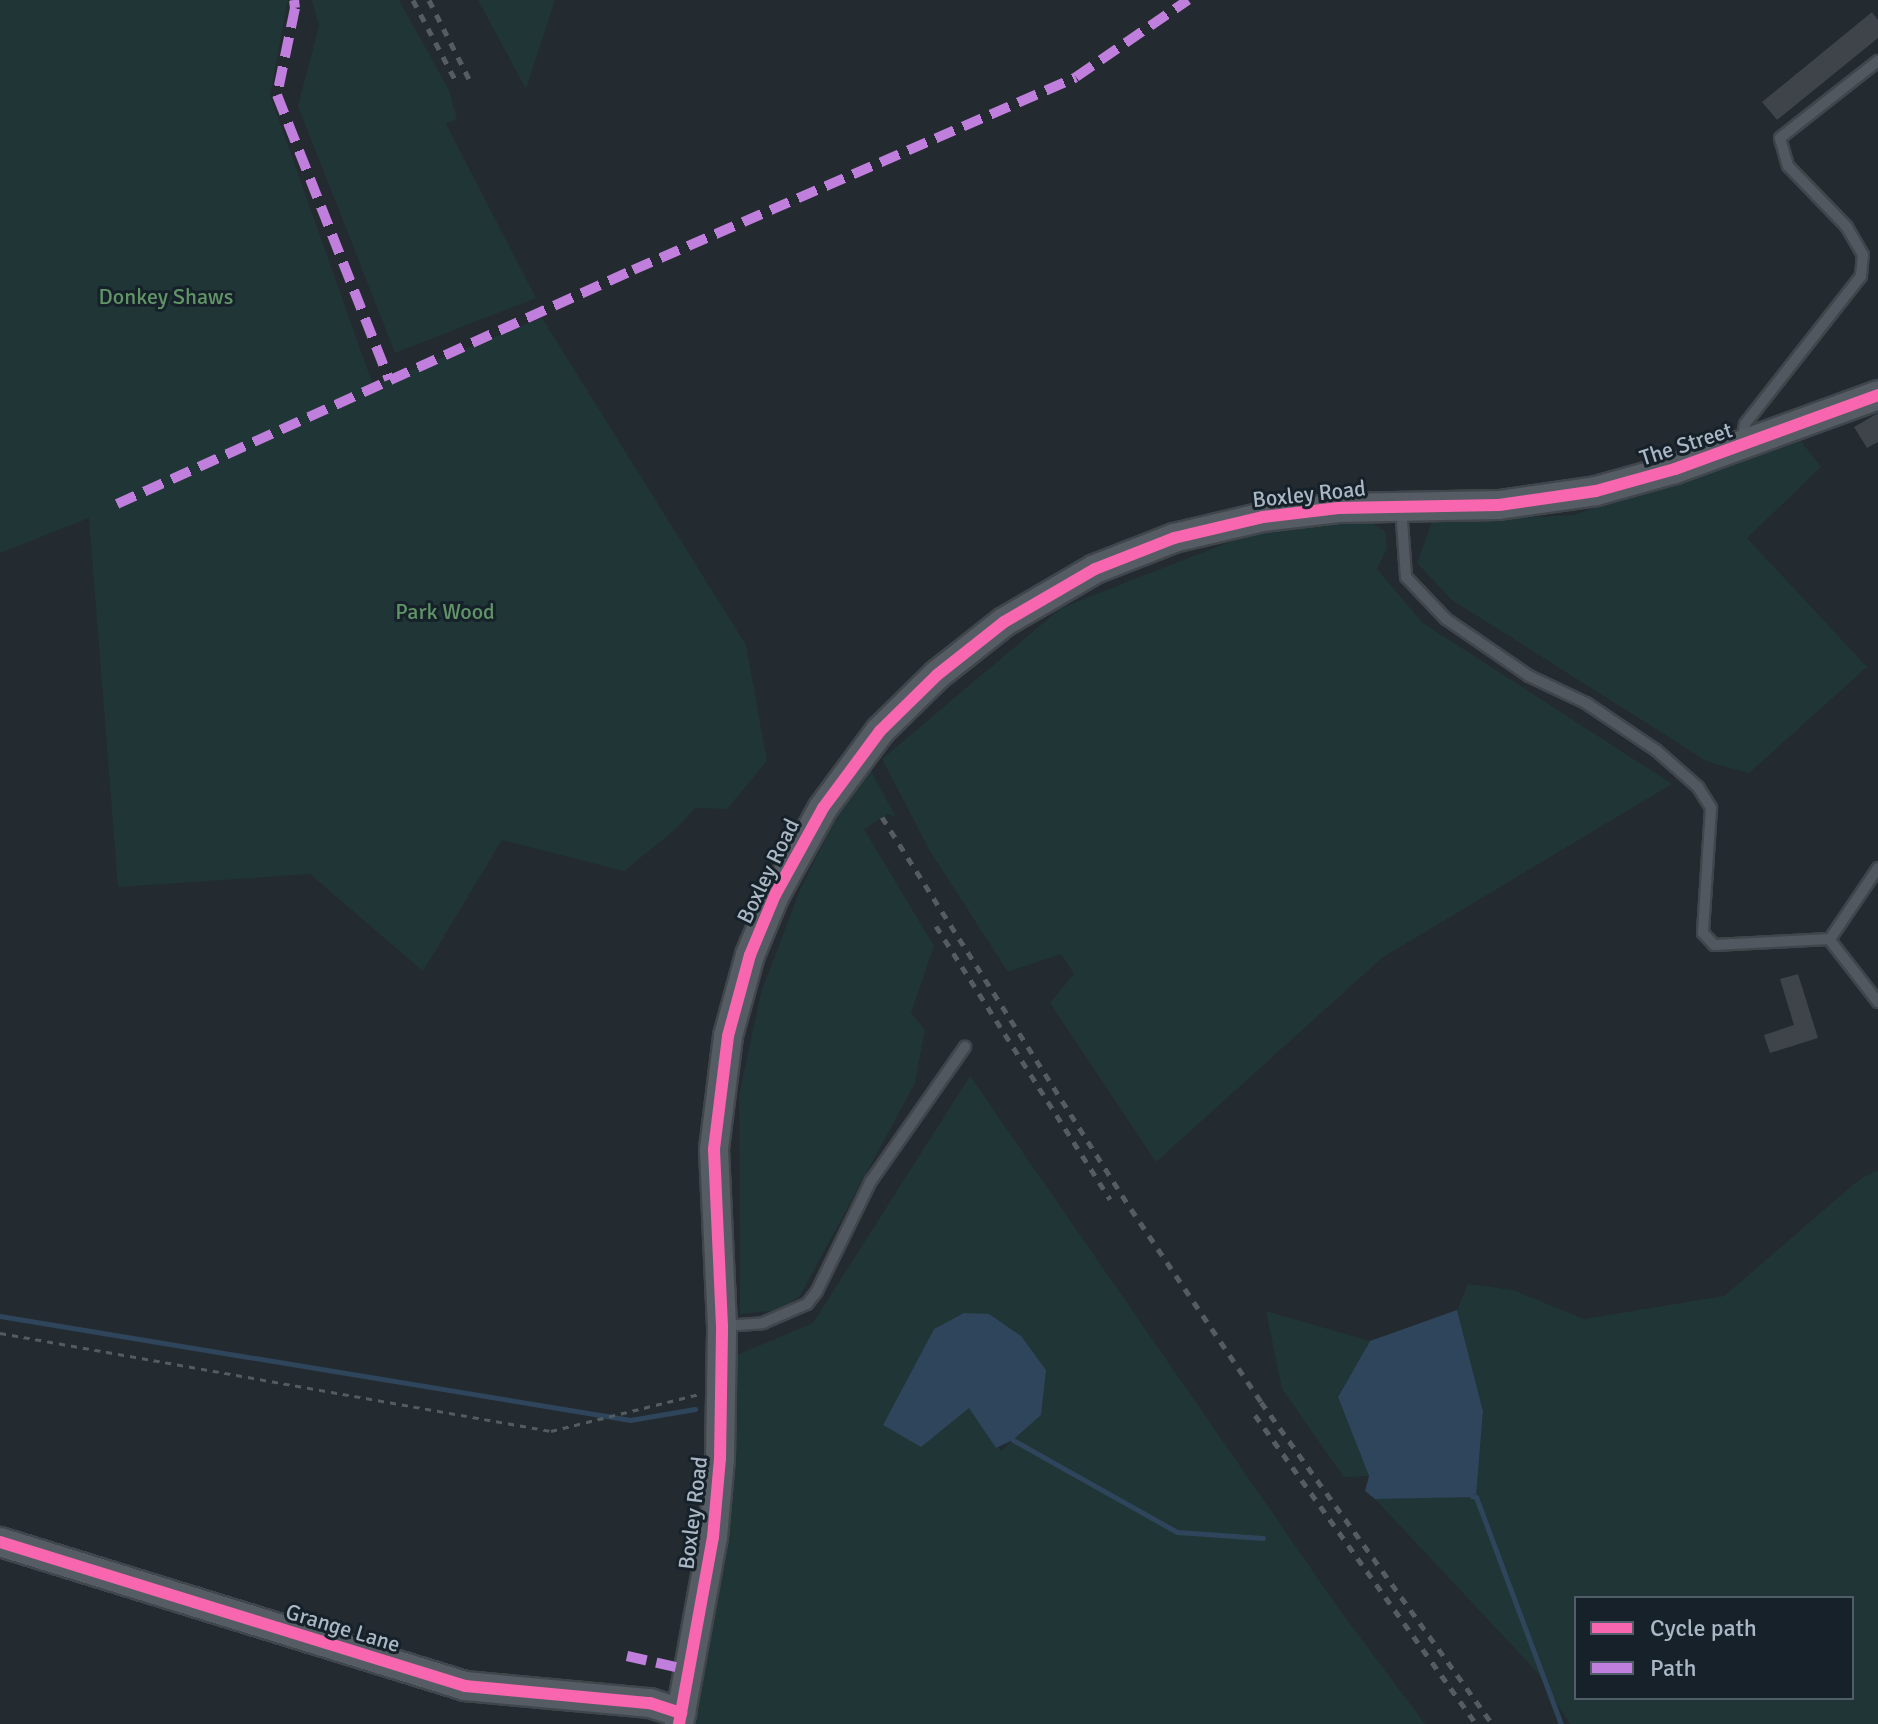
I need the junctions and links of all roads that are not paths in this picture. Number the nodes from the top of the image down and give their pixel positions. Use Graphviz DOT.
graph roads {
  1 [pos="1878,61"];
  2 [pos="1878,395"];
  3 [pos="1741,447"];
  4 [pos="1401,505"];
  5 [pos="1499,505"];
  6 [pos="1878,868"];
  7 [pos="1830,939"];
  8 [pos="1878,1002"];
  9 [pos="965,1047"];
  10 [pos="722,1326"];
  11 [pos="0,1542"];
  12 [pos="680,1719"];
  1 -- 3 [label="lane"];
  2 -- 3 [label="street, The Street"];
  3 -- 5 [label="street, The Street"];
  4 -- 5 [label="street, Boxley Road"];
  4 -- 7 [label="lane"];
  4 -- 10 [label="street, Boxley Road"];
  6 -- 7 [label="lane"];
  7 -- 8 [label="lane"];
  9 -- 10 [label="lane"];
  10 -- 12 [label="street, Boxley Road"];
  11 -- 12 [label="street, Grange Lane"];
}
